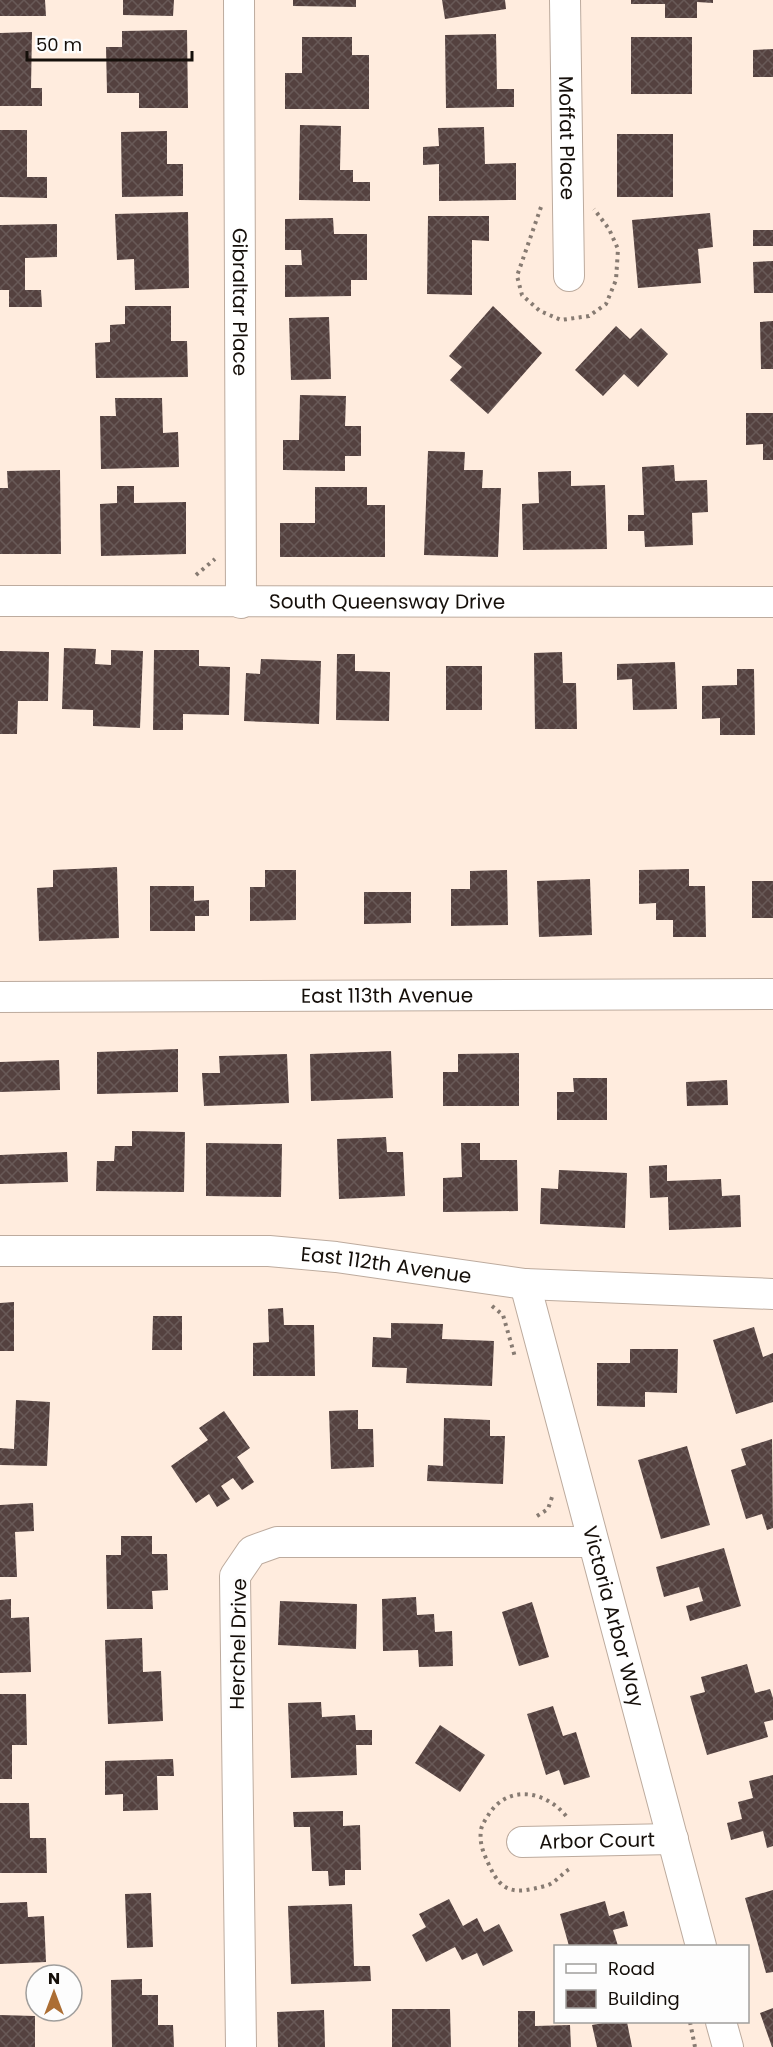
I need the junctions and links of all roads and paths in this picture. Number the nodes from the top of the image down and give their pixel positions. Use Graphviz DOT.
graph roads {
  1 [pos="239,0"];
  2 [pos="565,0"];
  3 [pos="569,276"];
  4 [pos="0,601"];
  5 [pos="773,602"];
  6 [pos="241,603"];
  7 [pos="773,994"];
  8 [pos="0,997"];
  9 [pos="0,1251"];
  10 [pos="525,1284"];
  11 [pos="773,1294"];
  12 [pos="592,1542"];
  13 [pos="574,1820"];
  14 [pos="673,1839"];
  15 [pos="522,1842"];
  16 [pos="578,1864"];
  17 [pos="700,1945"];
  18 [pos="690,2023"];
  19 [pos="721,2023"];
  20 [pos="241,2047"];
  21 [pos="696,2047"];
  22 [pos="728,2047"];
  1 -- 6 [label="street, Gibraltar Place"];
  2 -- 3 [label="street, Moffat Place"];
  4 -- 6 [label="street, South Queensway Drive"];
  5 -- 6 [label="street, South Queensway Drive"];
  7 -- 8 [label="street, East 113th Avenue"];
  9 -- 10 [label="street, East 112th Avenue"];
  10 -- 11 [label="street, East 112th Avenue"];
  10 -- 12 [label="street, Victoria Arbor Way"];
  12 -- 14 [label="street, Victoria Arbor Way"];
  12 -- 20 [label="street, Herchel Drive"];
  13 -- 16 [label="path"];
  14 -- 15 [label="street, Arbor Court"];
  14 -- 17 [label="street, Victoria Arbor Way"];
  18 -- 21 [label="path"];
  19 -- 22 [label="street"];
}
